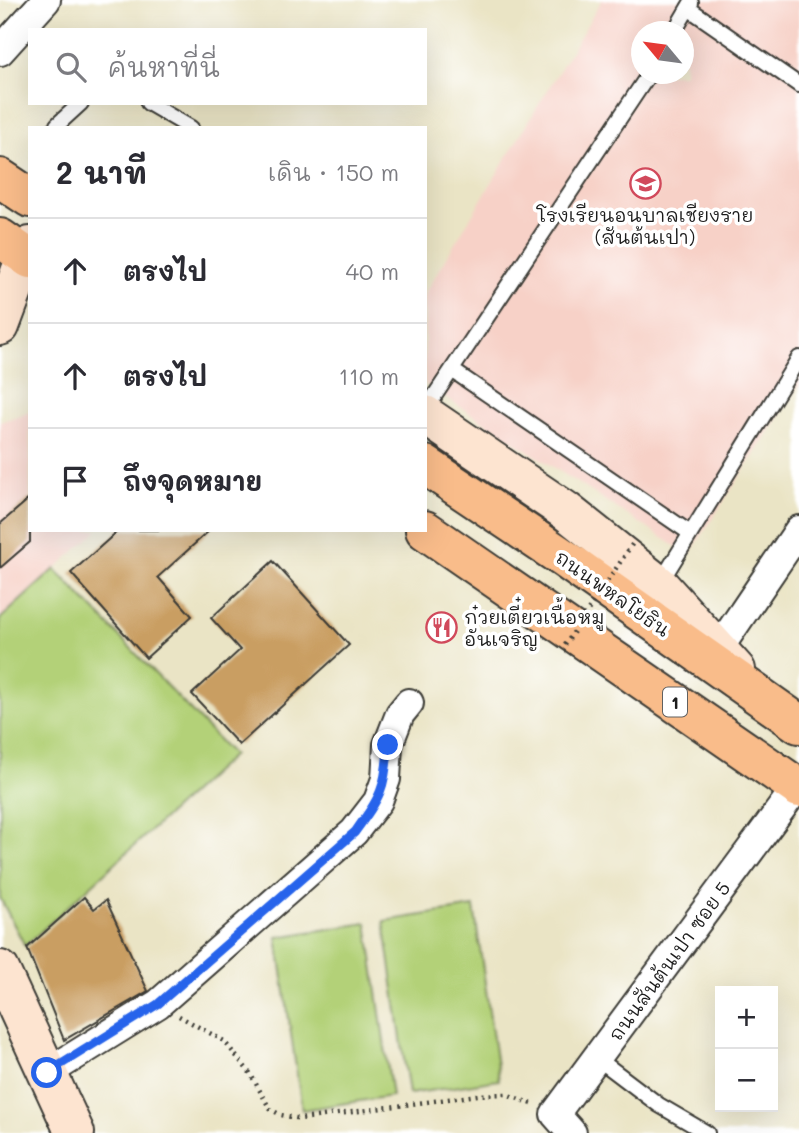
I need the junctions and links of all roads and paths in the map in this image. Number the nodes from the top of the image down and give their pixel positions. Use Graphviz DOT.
graph roads {
  1 [pos="46,0"];
  2 [pos="690,4"];
  3 [pos="680,21"];
  4 [pos="0,51"];
  5 [pos="642,84"];
  6 [pos="799,85"];
  7 [pos="79,105"];
  8 [pos="151,105"];
  9 [pos="57,125"];
  10 [pos="188,126"];
  11 [pos="0,178"];
  12 [pos="28,197"];
  13 [pos="14,259"];
  14 [pos="28,317"];
  15 [pos="0,326"];
  16 [pos="0,336"];
  17 [pos="799,358"];
  18 [pos="452,370"];
  19 [pos="427,409"];
  20 [pos="427,413"];
  21 [pos="427,466"];
  22 [pos="799,530"];
  23 [pos="427,531"];
  24 [pos="690,534"];
  25 [pos="633,543"];
  26 [pos="659,585"];
  27 [pos="565,645"];
  28 [pos="717,651"];
  29 [pos="408,703"];
  30 [pos="784,714"];
  31 [pos="798,787"];
  32 [pos="0,970"];
  33 [pos="158,1004"];
  34 [pos="597,1058"];
  35 [pos="47,1073"];
  36 [pos="563,1124"];
  37 [pos="75,1133"];
  38 [pos="707,1133"];
  1 -- 4 [label="street"];
  2 -- 3 [label="lane"];
  2 -- 6 [label="lane"];
  5 -- 18 [label="lane"];
  7 -- 9 [label="lane"];
  8 -- 10 [label="lane"];
  11 -- 12 [label="main road"];
  13 -- 15 [label="main road"];
  14 -- 16 [label="main road"];
  17 -- 24 [label="lane"];
  18 -- 19 [label="lane"];
  18 -- 24 [label="lane"];
  20 -- 26 [label="main road"];
  21 -- 30 [label="main road, ถนนพหลโยธิน"];
  22 -- 28 [label="street"];
  23 -- 31 [label="main road, 1"];
  24 -- 26 [label="lane"];
  25 -- 27 [label="path, bridge"];
  26 -- 28 [label="main road"];
  28 -- 30 [label="main road"];
  29 -- 33 [label="street"];
  31 -- 34 [label="street, ถนนสันต้นเปา ซอย 5"];
  32 -- 35 [label="main road"];
  33 -- 35 [label="street"];
  33 -- 36 [label="path"];
  34 -- 36 [label="street, ถนนสันต้นเปา ซอย 5"];
  34 -- 38 [label="lane"];
  35 -- 37 [label="main road"];
}
